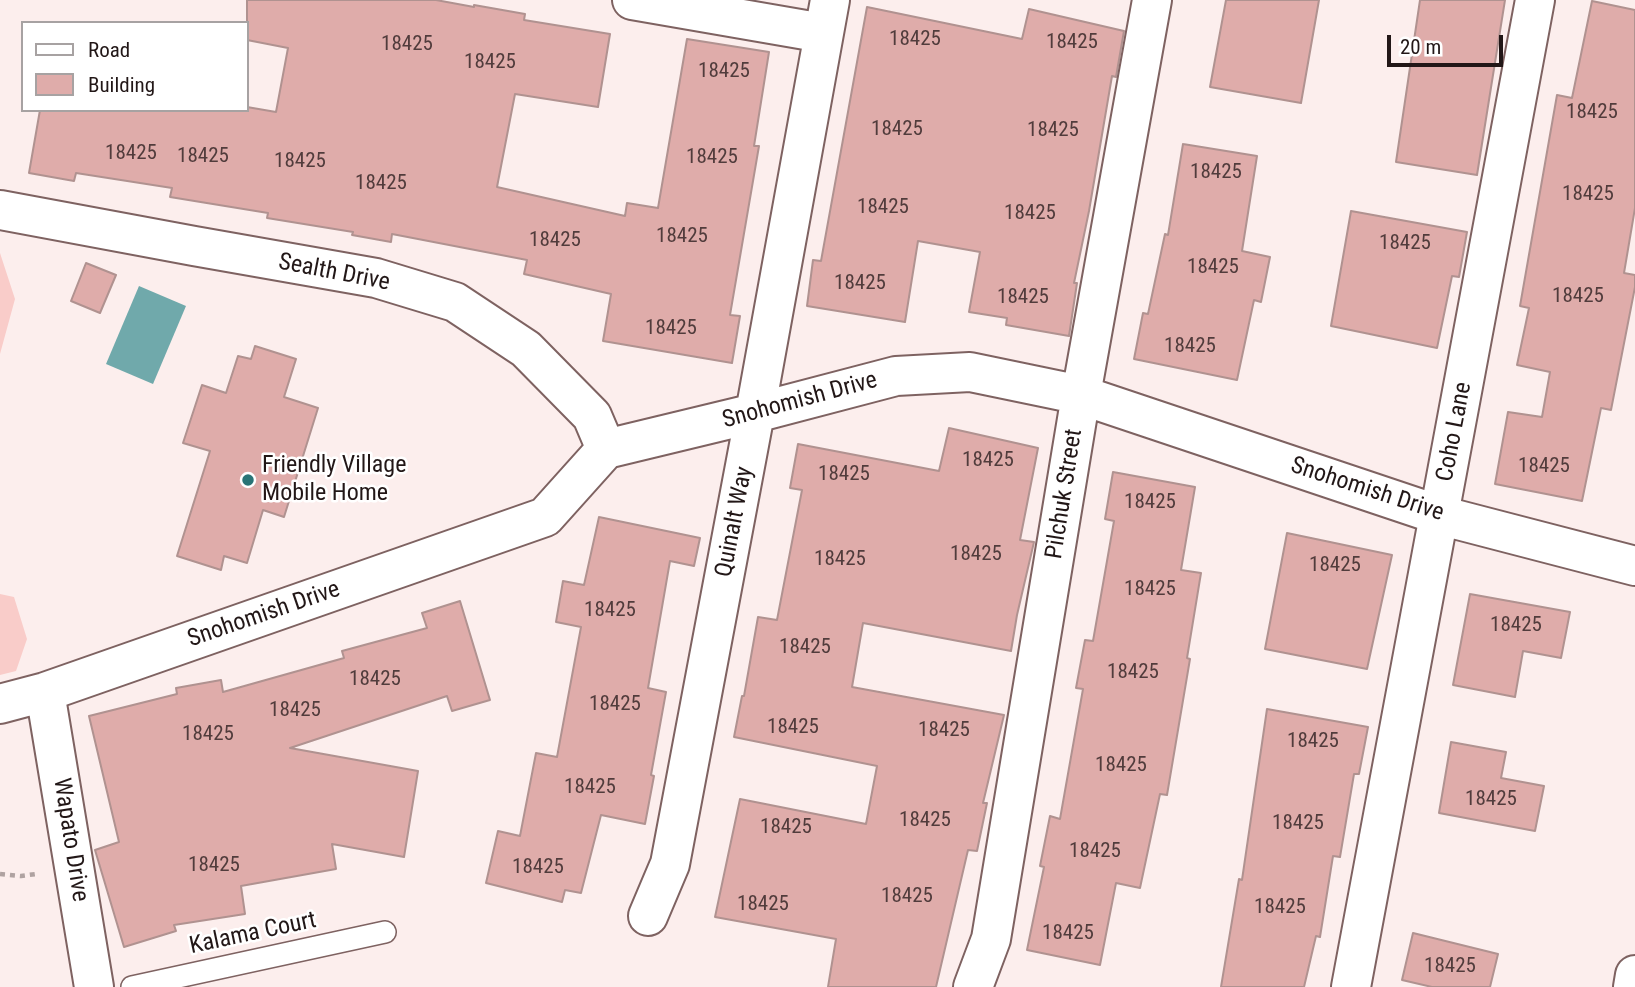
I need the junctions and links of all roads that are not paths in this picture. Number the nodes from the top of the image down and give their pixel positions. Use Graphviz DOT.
graph roads {
  1 [pos="632,0"];
  2 [pos="1152,0"];
  3 [pos="1535,0"];
  4 [pos="826,17"];
  5 [pos="0,210"];
  6 [pos="1081,396"];
  7 [pos="755,413"];
  8 [pos="606,449"];
  9 [pos="1439,515"];
  10 [pos="1635,566"];
  11 [pos="45,692"];
  12 [pos="0,704"];
  13 [pos="648,916"];
  14 [pos="385,932"];
  15 [pos="1635,975"];
  16 [pos="94,987"];
  17 [pos="132,987"];
  18 [pos="973,987"];
  19 [pos="1351,987"];
  20 [pos="1633,987"];
  1 -- 4 [label="street"];
  2 -- 6 [label="street, Pilchuk Street"];
  3 -- 9 [label="street, Coho Lane"];
  4 -- 7 [label="street, Quinalt Way"];
  5 -- 8 [label="street, Sealth Drive"];
  6 -- 7 [label="street, Snohomish Drive"];
  6 -- 9 [label="street, Snohomish Drive"];
  6 -- 18 [label="street, Pilchuk Street"];
  7 -- 8 [label="street, Snohomish Drive"];
  7 -- 13 [label="street, Quinalt Way"];
  8 -- 11 [label="street, Snohomish Drive"];
  9 -- 10 [label="street, Snohomish Drive"];
  9 -- 19 [label="street, Coho Lane"];
  11 -- 12 [label="street, Snohomish Drive"];
  11 -- 16 [label="street, Wapato Drive"];
  14 -- 17 [label="lane, Kalama Court"];
  15 -- 20 [label="street"];
}
